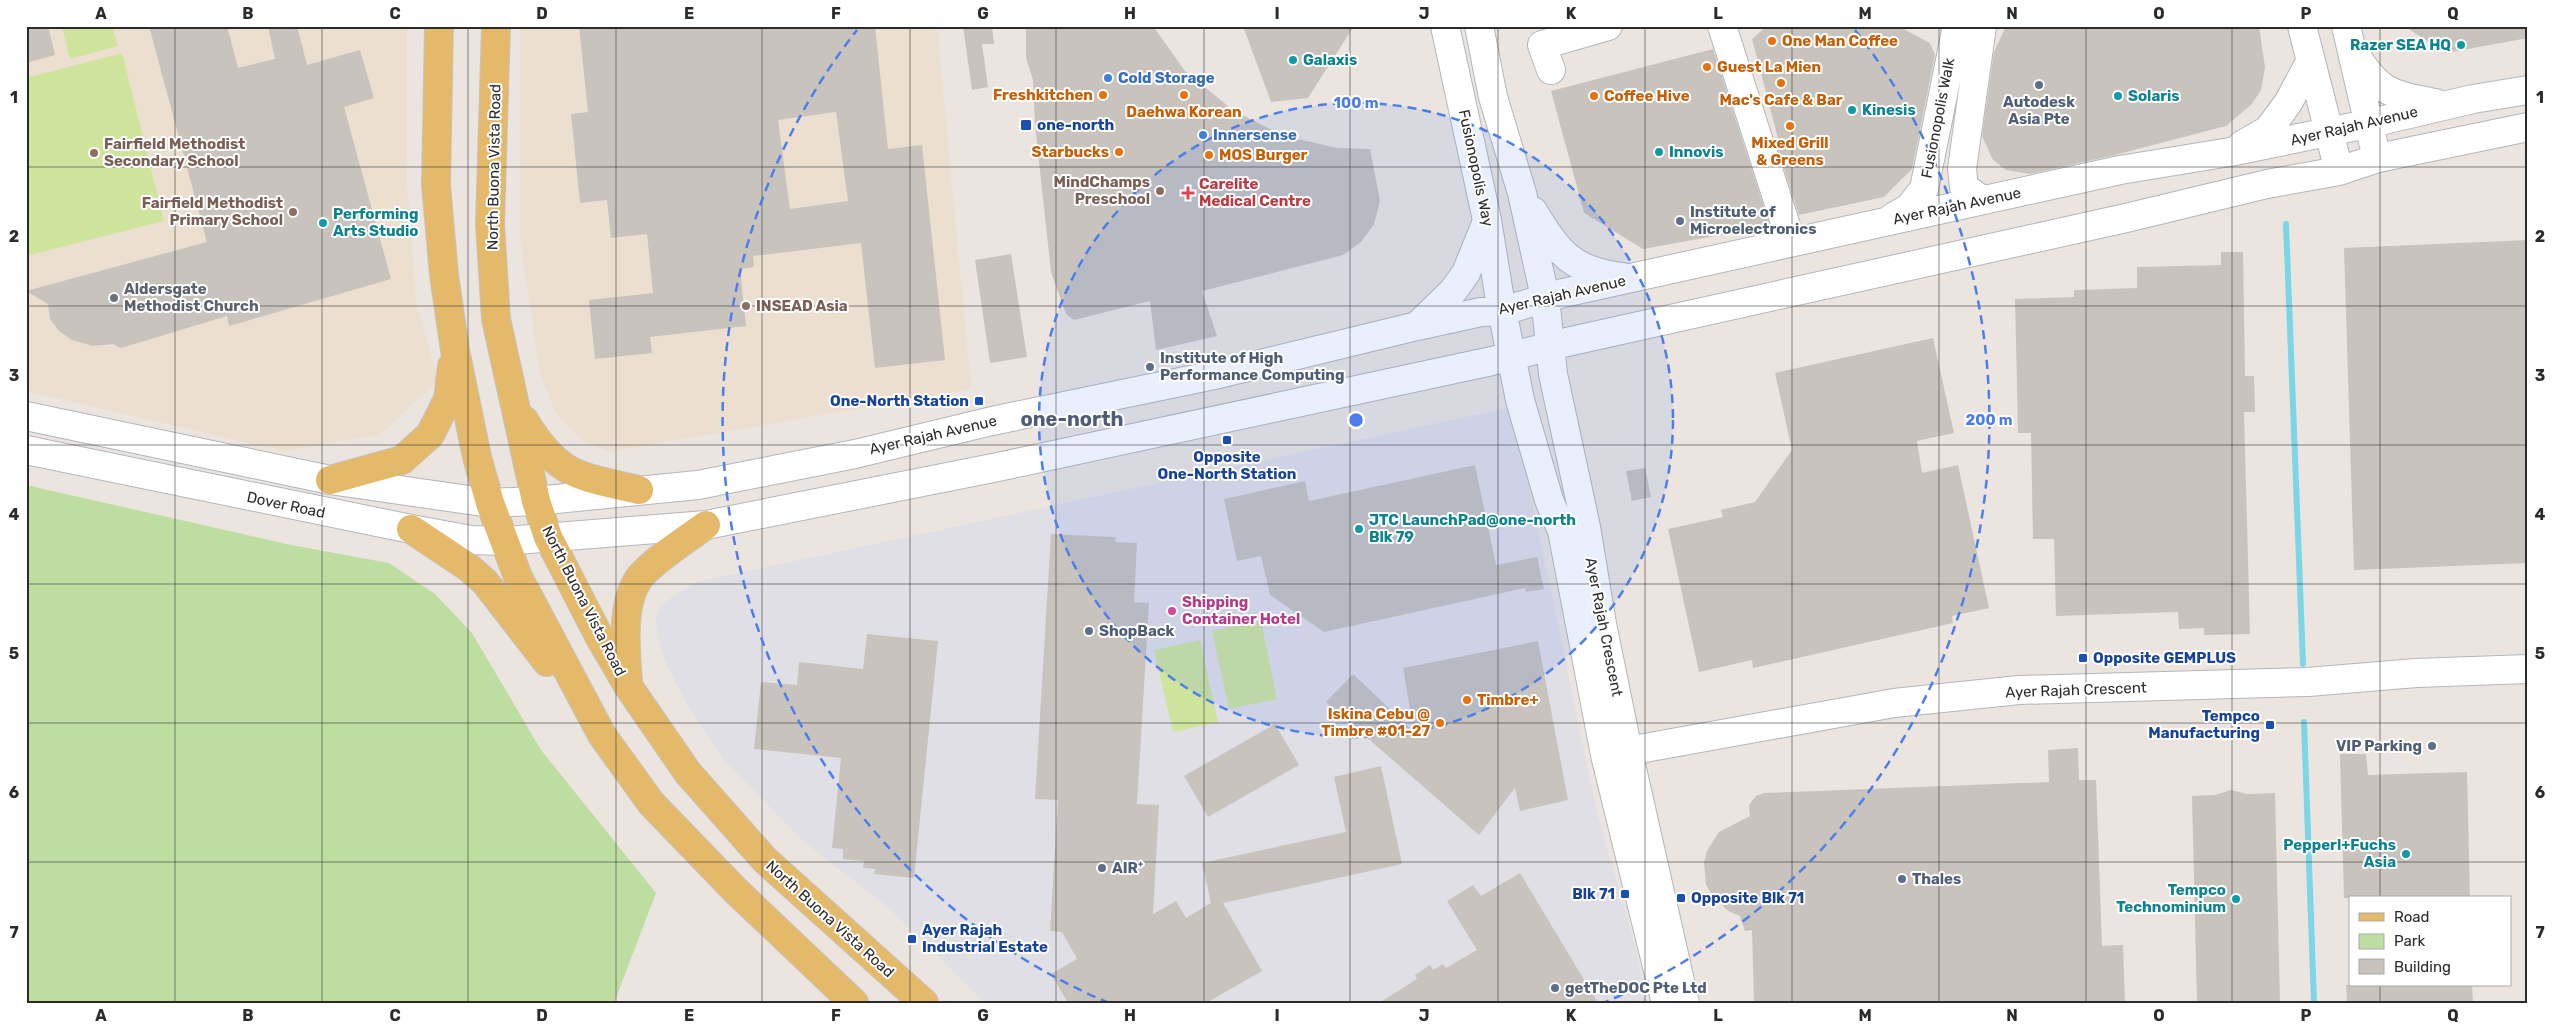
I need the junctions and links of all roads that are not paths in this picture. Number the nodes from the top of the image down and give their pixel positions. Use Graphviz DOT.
graph roads {
  1 [pos="439,26"];
  2 [pos="496,26"];
  3 [pos="1445,26"];
  4 [pos="1479,26"];
  5 [pos="1608,26"];
  6 [pos="1722,26"];
  7 [pos="1956,26"];
  8 [pos="1982,26"];
  9 [pos="2302,26"];
  10 [pos="2347,33"];
  11 [pos="2310,62"];
  12 [pos="1551,70"];
  13 [pos="2528,90"];
  14 [pos="2446,106"];
  15 [pos="2367,124"];
  16 [pos="2528,127"];
  17 [pos="2330,131"];
  18 [pos="2230,152"];
  19 [pos="2378,158"];
  20 [pos="2339,171"];
  21 [pos="1522,193"];
  22 [pos="1982,200"];
  23 [pos="1487,220"];
  24 [pos="1885,222"];
  25 [pos="1787,229"];
  26 [pos="1631,278"];
  27 [pos="1546,297"];
  28 [pos="1503,311"];
  29 [pos="1418,326"];
  30 [pos="1550,348"];
  31 [pos="454,350"];
  32 [pos="1510,356"];
  33 [pos="1474,365"];
  34 [pos="1520,400"];
  35 [pos="515,406"];
  36 [pos="26,416"];
  37 [pos="26,450"];
  38 [pos="330,480"];
  39 [pos="639,490"];
  40 [pos="536,501"];
  41 [pos="490,503"];
  42 [pos="706,524"];
  43 [pos="411,530"];
  44 [pos="548,537"];
  45 [pos="504,541"];
  46 [pos="2528,669"];
  47 [pos="628,686"];
  48 [pos="602,735"];
  49 [pos="1617,754"];
  50 [pos="854,1003"];
  51 [pos="924,1003"];
  52 [pos="1666,1003"];
  53 [pos="1685,1003"];
  1 -- 31 [label="main road"];
  2 -- 35 [label="main road, North Buona Vista Road"];
  3 -- 23 [label="street, Fusionopolis Way"];
  4 -- 21 [label="street"];
  5 -- 12 [label="street"];
  6 -- 25 [label="street"];
  7 -- 24 [label="street, Fusionopolis Walk"];
  8 -- 22 [label="street, Fusionopolis Walk"];
  9 -- 11 [label="street"];
  10 -- 14 [label="street"];
  10 -- 15 [label="street"];
  11 -- 17 [label="street"];
  11 -- 18 [label="street"];
  13 -- 14 [label="street, Ayer Rajah Avenue"];
  14 -- 15 [label="street, Ayer Rajah Avenue"];
  15 -- 17 [label="street, Ayer Rajah Avenue"];
  15 -- 19 [label="street"];
  16 -- 19 [label="street"];
  17 -- 18 [label="street, Ayer Rajah Avenue"];
  17 -- 20 [label="street"];
  18 -- 22 [label="street, Ayer Rajah Avenue"];
  19 -- 20 [label="street"];
  20 -- 30 [label="street"];
  21 -- 26 [label="street"];
  21 -- 27 [label="street"];
  22 -- 24 [label="street, Ayer Rajah Avenue"];
  23 -- 28 [label="street, Fusionopolis Way"];
  23 -- 29 [label="street"];
  24 -- 26 [label="street, Ayer Rajah Avenue"];
  26 -- 27 [label="street, Ayer Rajah Avenue"];
  27 -- 28 [label="street, Ayer Rajah Avenue"];
  27 -- 30 [label="street, Ayer Rajah Crescent"];
  28 -- 29 [label="street, Ayer Rajah Avenue"];
  28 -- 32 [label="street, Ayer Rajah Crescent"];
  29 -- 39 [label="street, Ayer Rajah Avenue"];
  30 -- 32 [label="street"];
  30 -- 49 [label="street, Ayer Rajah Crescent"];
  31 -- 38 [label="main road"];
  31 -- 41 [label="main road"];
  32 -- 33 [label="street"];
  32 -- 34 [label="street, Ayer Rajah Crescent"];
  33 -- 34 [label="street"];
  33 -- 42 [label="street"];
  34 -- 49 [label="street, Ayer Rajah Crescent"];
  35 -- 39 [label="main road"];
  35 -- 40 [label="main road, North Buona Vista Road"];
  36 -- 38 [label="street"];
  37 -- 43 [label="street, Dover Road"];
  38 -- 41 [label="street"];
  39 -- 40 [label="street, Ayer Rajah Avenue"];
  40 -- 41 [label="street"];
  40 -- 44 [label="main road, North Buona Vista Road"];
  41 -- 45 [label="main road"];
  42 -- 44 [label="street"];
  42 -- 47 [label="main road"];
  43 -- 45 [label="street, Dover Road"];
  43 -- 48 [label="main road"];
  44 -- 45 [label="street, Dover Road"];
  44 -- 47 [label="main road, North Buona Vista Road"];
  45 -- 48 [label="main road"];
  46 -- 49 [label="street, Ayer Rajah Crescent"];
  47 -- 51 [label="main road, North Buona Vista Road"];
  48 -- 50 [label="main road"];
  49 -- 52 [label="street, Ayer Rajah Crescent"];
  49 -- 53 [label="street, Ayer Rajah Crescent"];
}
